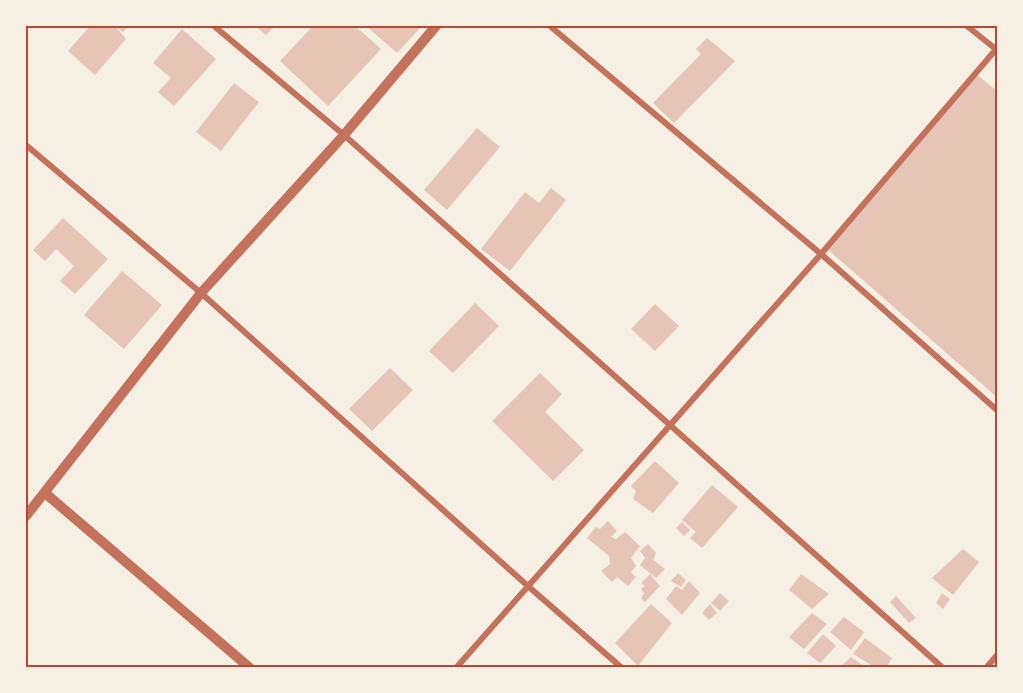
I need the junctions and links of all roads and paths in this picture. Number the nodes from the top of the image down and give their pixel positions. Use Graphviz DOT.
graph roads {
  1 [pos="214,26"];
  2 [pos="436,26"];
  3 [pos="550,26"];
  4 [pos="967,26"];
  5 [pos="997,49"];
  6 [pos="344,135"];
  7 [pos="26,145"];
  8 [pos="821,254"];
  9 [pos="201,293"];
  10 [pos="998,411"];
  11 [pos="671,425"];
  12 [pos="45,493"];
  13 [pos="26,516"];
  14 [pos="529,587"];
  15 [pos="998,654"];
  16 [pos="250,668"];
  17 [pos="456,668"];
  18 [pos="622,668"];
  19 [pos="943,668"];
  20 [pos="986,668"];
  1 -- 6 [label="street"];
  2 -- 6 [label="street"];
  3 -- 8 [label="street"];
  4 -- 5 [label="street"];
  5 -- 8 [label="street"];
  6 -- 9 [label="street"];
  6 -- 11 [label="street"];
  7 -- 9 [label="street"];
  8 -- 10 [label="street"];
  8 -- 11 [label="street"];
  9 -- 12 [label="street"];
  9 -- 14 [label="street"];
  11 -- 14 [label="street"];
  11 -- 19 [label="street"];
  12 -- 13 [label="street"];
  12 -- 16 [label="street"];
  14 -- 17 [label="street"];
  14 -- 18 [label="street"];
  15 -- 20 [label="street"];
}
